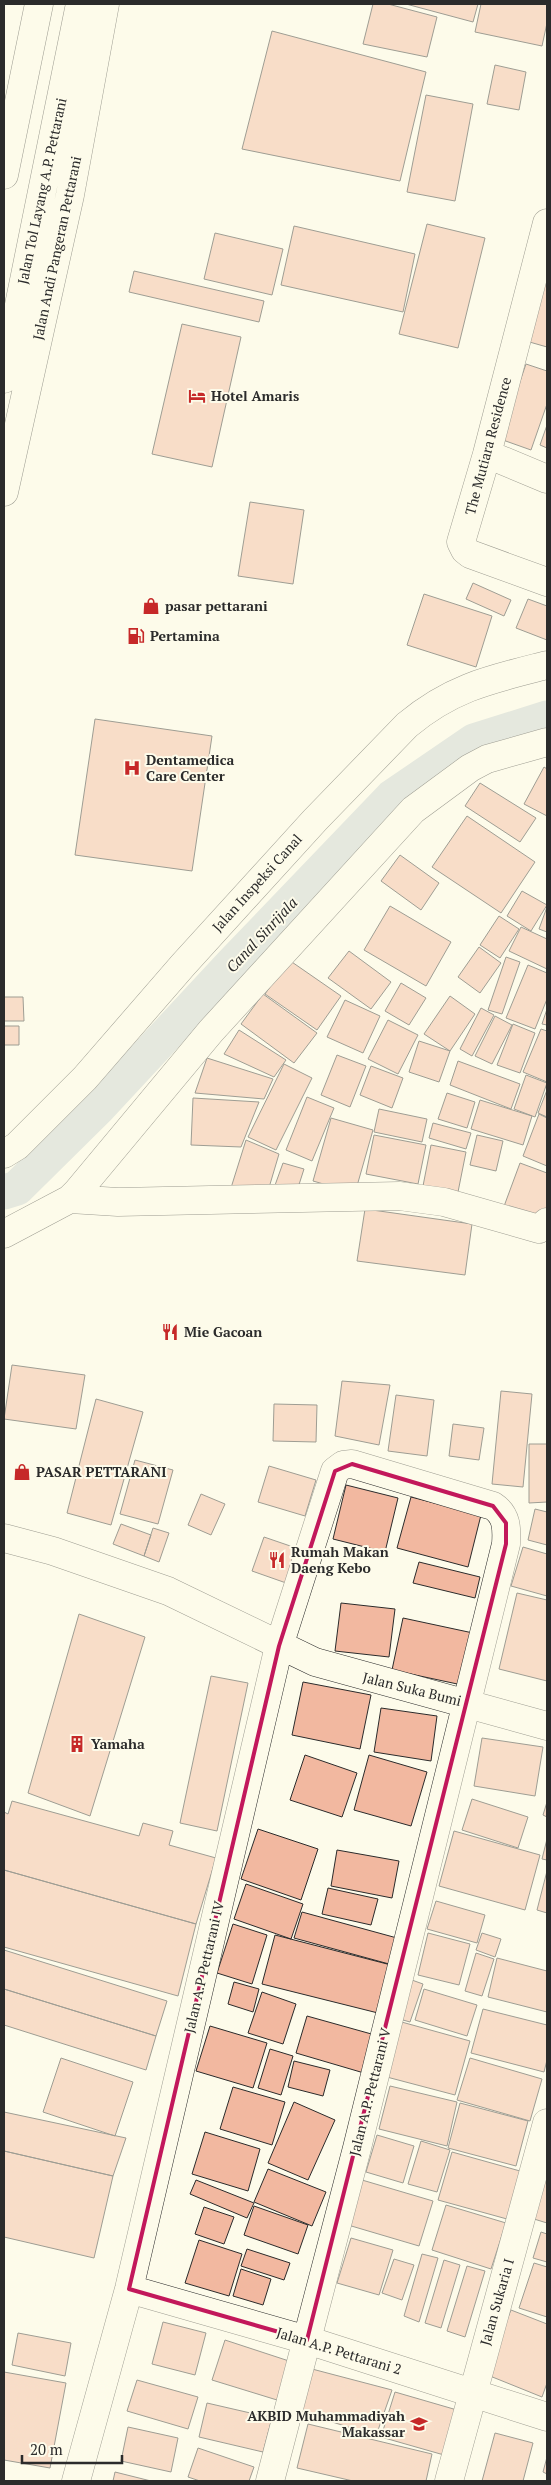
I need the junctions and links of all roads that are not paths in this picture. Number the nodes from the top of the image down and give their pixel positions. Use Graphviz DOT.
graph roads {
  1 [pos="39,4"];
  2 [pos="80,4"];
  3 [pos="105,4"];
  4 [pos="4,175"];
  5 [pos="547,223"];
  6 [pos="543,257"];
  7 [pos="4,379"];
  8 [pos="487,454"];
  9 [pos="547,479"];
  10 [pos="4,492"];
  11 [pos="547,582"];
  12 [pos="547,665"];
  13 [pos="547,742"];
  14 [pos="4,1154"];
  15 [pos="70,1199"];
  16 [pos="547,1222"];
  17 [pos="4,1234"];
  18 [pos="4,1538"];
  19 [pos="279,1646"];
  20 [pos="466,1702"];
  21 [pos="547,1726"];
  22 [pos="547,2123"];
  23 [pos="129,2289"];
  24 [pos="307,2340"];
  25 [pos="472,2392"];
  26 [pos="547,2417"];
  27 [pos="76,2481"];
  28 [pos="270,2481"];
  29 [pos="448,2481"];
  1 -- 4 [label="main road"];
  2 -- 7 [label="main road, Jalan Tol Layang A.P. Pettarani"];
  3 -- 10 [label="main road, Jalan Andi Pangeran Pettarani"];
  5 -- 6 [label="main road, The Mutiara Residence"];
  6 -- 8 [label="main road, The Mutiara Residence"];
  8 -- 9 [label="main road"];
  8 -- 11 [label="main road, The Mutiara Residence"];
  12 -- 14 [label="main road, Jalan Inspeksi Canal"];
  13 -- 15 [label="main road"];
  15 -- 16 [label="main road"];
  15 -- 17 [label="main road"];
  18 -- 19 [label="main road, Jalan Suka Bumi"];
  19 -- 20 [label="main road, Jalan Suka Bumi"];
  19 -- 20 [label="main road, Jalan A.P Pettarani IV"];
  19 -- 23 [label="main road, Jalan A.P Pettarani IV"];
  20 -- 21 [label="main road, Jalan Suka Bumi"];
  20 -- 24 [label="main road, Jalan A.P. Pettarani V"];
  22 -- 25 [label="main road, Jalan Sukaria I"];
  23 -- 24 [label="main road, Jalan A.P. Pettarani 2"];
  23 -- 27 [label="main road, Jalan A.P Pettarani IV"];
  24 -- 25 [label="main road, Jalan A.P. Pettarani 2"];
  24 -- 28 [label="main road, Jalan A.P. Pettarani V"];
  25 -- 26 [label="main road, Jalan A.P. Pettarani 2"];
  25 -- 29 [label="main road, Jalan Sukaria I"];
}
